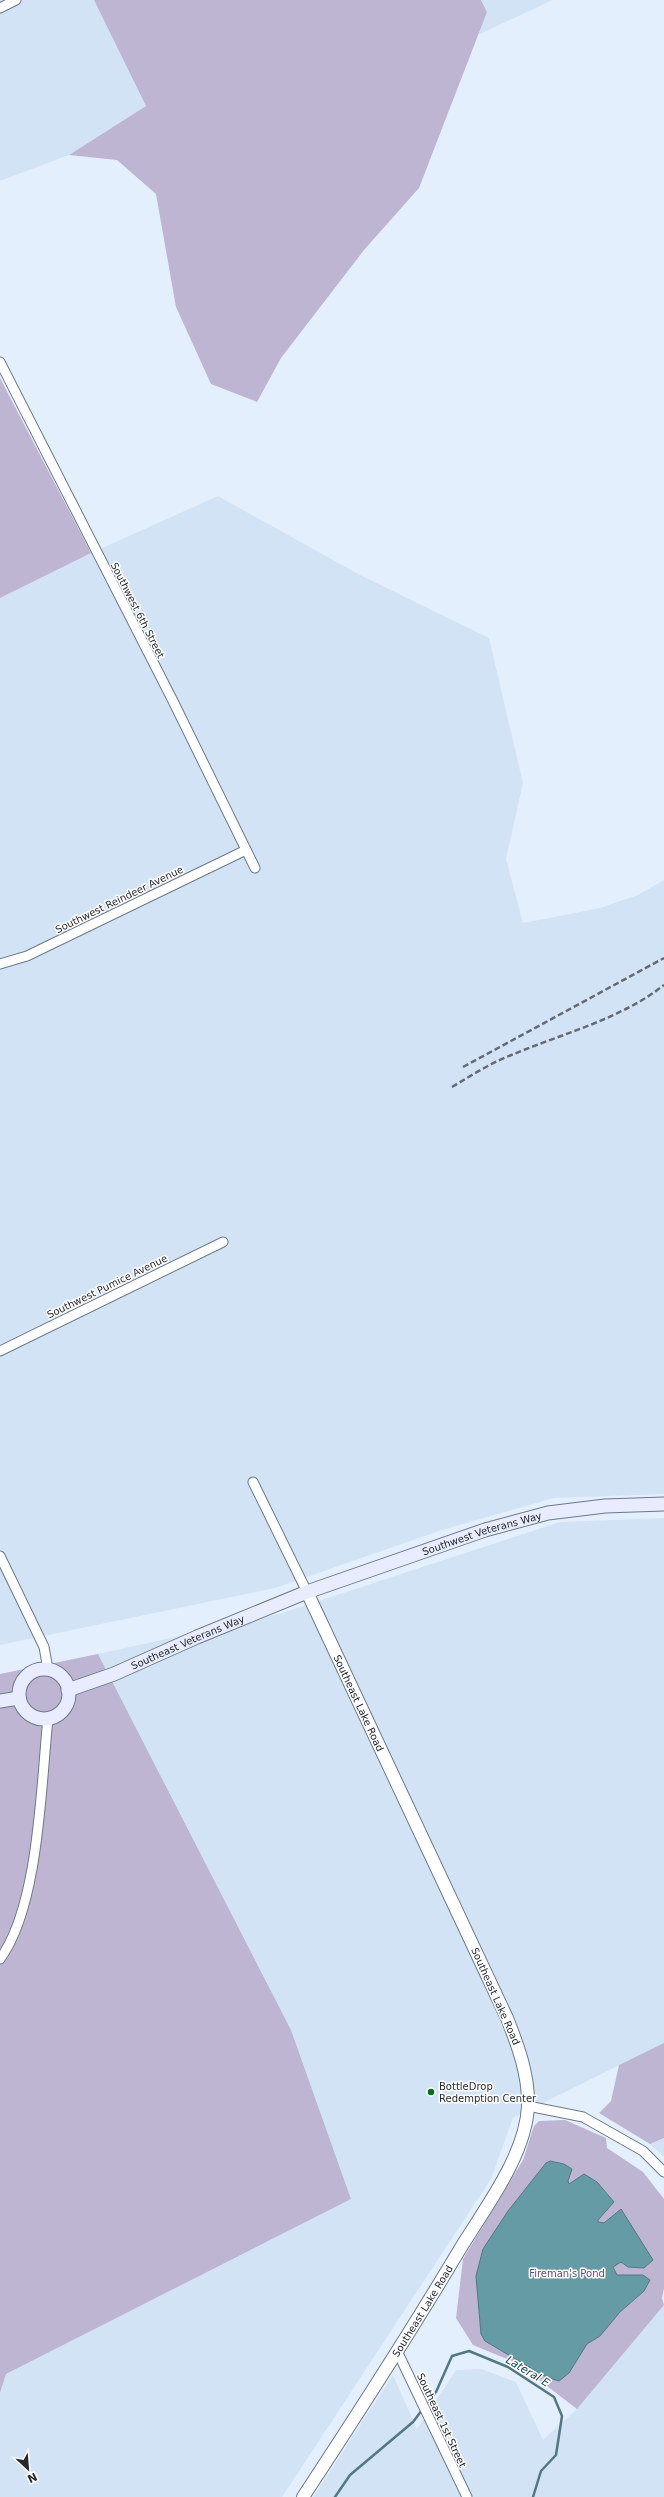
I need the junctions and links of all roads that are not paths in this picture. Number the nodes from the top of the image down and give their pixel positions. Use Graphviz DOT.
graph roads {
  1 [pos="16,3"];
  2 [pos="0,8"];
  3 [pos="0,362"];
  4 [pos="246,850"];
  5 [pos="255,868"];
  6 [pos="0,964"];
  7 [pos="223,1242"];
  8 [pos="0,1351"];
  9 [pos="253,1482"];
  10 [pos="664,1504"];
  11 [pos="0,1556"];
  12 [pos="307,1592"];
  13 [pos="48,1669"];
  14 [pos="68,1690"];
  15 [pos="19,1698"];
  16 [pos="0,1701"];
  17 [pos="48,1718"];
  18 [pos="0,1959"];
  19 [pos="528,2106"];
  20 [pos="664,2172"];
  21 [pos="398,2353"];
  22 [pos="303,2497"];
  23 [pos="467,2497"];
  1 -- 2 [label="street"];
  3 -- 4 [label="street, Southwest 6th Street"];
  4 -- 5 [label="street, Southwest 6th Street"];
  4 -- 6 [label="street, Southwest Reindeer Avenue"];
  7 -- 8 [label="street, Southwest Pumice Avenue"];
  9 -- 12 [label="street, Southeast Lake Road"];
  10 -- 12 [label="main road, Southwest Veterans Way"];
  11 -- 13 [label="street"];
  12 -- 14 [label="main road, Southeast Veterans Way"];
  12 -- 19 [label="street, Southeast Lake Road"];
  13 -- 14 [label="main road"];
  13 -- 15 [label="main road"];
  14 -- 17 [label="main road"];
  15 -- 16 [label="main road"];
  15 -- 17 [label="main road"];
  17 -- 18 [label="street"];
  19 -- 20 [label="street"];
  19 -- 21 [label="street, Southeast Lake Road"];
  21 -- 22 [label="street, Southeast Lake Road"];
  21 -- 23 [label="street, Southeast 1st Street"];
}
